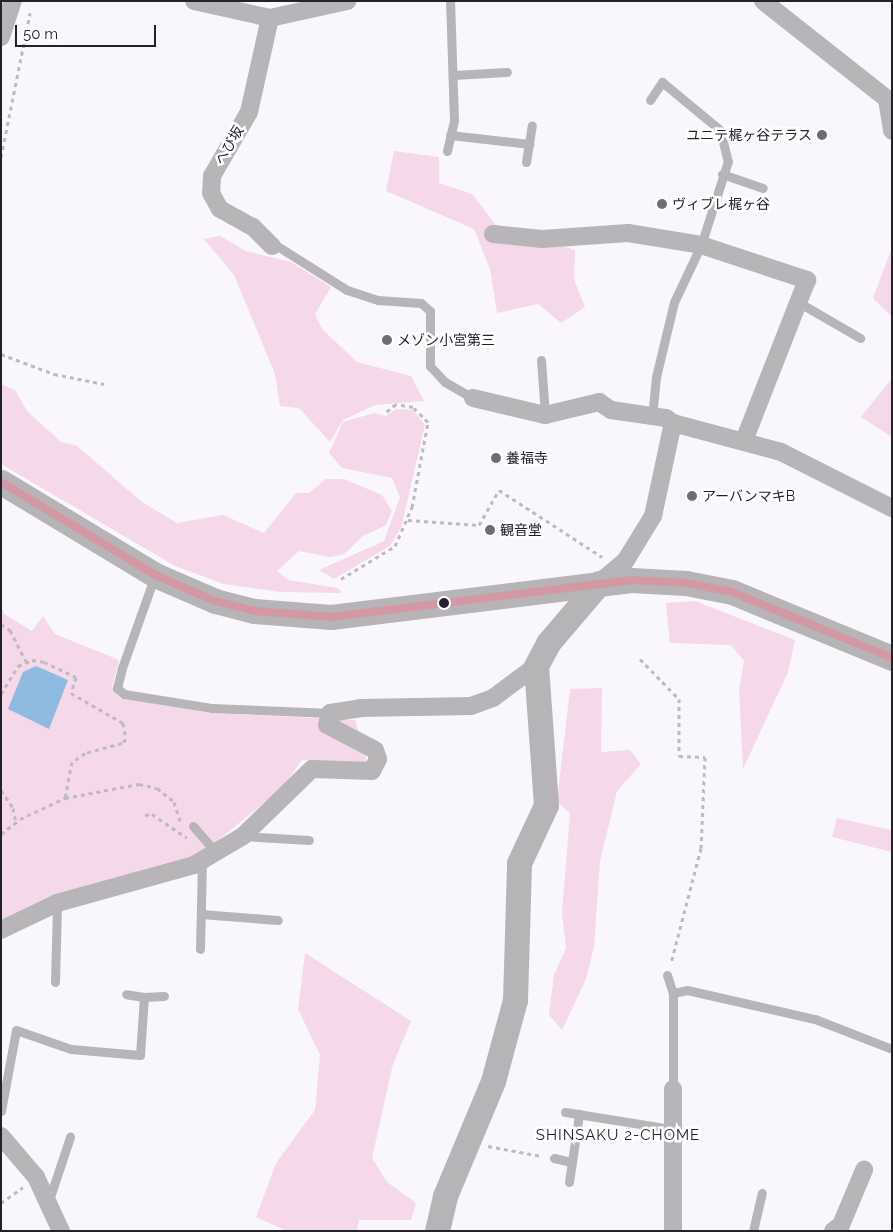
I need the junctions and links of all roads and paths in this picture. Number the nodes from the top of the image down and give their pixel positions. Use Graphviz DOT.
graph roads {
  1 [pos="13,1"];
  2 [pos="194,1"];
  3 [pos="287,1"];
  4 [pos="347,1"];
  5 [pos="450,1"];
  6 [pos="762,1"];
  7 [pos="30,10"];
  8 [pos="270,18"];
  9 [pos="1,37"];
  10 [pos="507,72"];
  11 [pos="453,75"];
  12 [pos="889,95"];
  13 [pos="650,100"];
  14 [pos="532,125"];
  15 [pos="892,131"];
  16 [pos="450,135"];
  17 [pos="529,144"];
  18 [pos="446,151"];
  19 [pos="1,157"];
  20 [pos="526,162"];
  21 [pos="722,174"];
  22 [pos="763,188"];
  23 [pos="253,227"];
  24 [pos="493,234"];
  25 [pos="701,245"];
  26 [pos="272,246"];
  27 [pos="798,302"];
  28 [pos="860,338"];
  29 [pos="1,354"];
  30 [pos="541,360"];
  31 [pos="104,384"];
  32 [pos="473,398"];
  33 [pos="385,413"];
  34 [pos="545,415"];
  35 [pos="652,416"];
  36 [pos="673,423"];
  37 [pos="744,441"];
  38 [pos="1,482"];
  39 [pos="892,508"];
  40 [pos="408,520"];
  41 [pos="608,575"];
  42 [pos="155,576"];
  43 [pos="341,579"];
  44 [pos="1,624"];
  45 [pos="892,658"];
  46 [pos="640,659"];
  47 [pos="26,661"];
  48 [pos="536,666"];
  49 [pos="1,694"];
  50 [pos="330,713"];
  51 [pos="1,790"];
  52 [pos="66,798"];
  53 [pos="145,814"];
  54 [pos="16,823"];
  55 [pos="196,829"];
  56 [pos="1,834"];
  57 [pos="179,836"];
  58 [pos="243,836"];
  59 [pos="309,840"];
  60 [pos="209,856"];
  61 [pos="57,903"];
  62 [pos="201,914"];
  63 [pos="278,920"];
  64 [pos="1,930"];
  65 [pos="200,949"];
  66 [pos="667,975"];
  67 [pos="55,982"];
  68 [pos="673,993"];
  69 [pos="126,994"];
  70 [pos="164,996"];
  71 [pos="144,997"];
  72 [pos="892,1049"];
  73 [pos="672,1089"];
  74 [pos="1,1111"];
  75 [pos="565,1112"];
  76 [pos="580,1114"];
  77 [pos="671,1129"];
  78 [pos="1,1136"];
  79 [pos="70,1137"];
  80 [pos="468,1142"];
  81 [pos="554,1158"];
  82 [pos="572,1162"];
  83 [pos="864,1170"];
  84 [pos="36,1178"];
  85 [pos="569,1182"];
  86 [pos="762,1192"];
  87 [pos="1,1203"];
  88 [pos="48,1203"];
  89 [pos="61,1231"];
  90 [pos="437,1231"];
  91 [pos="673,1231"];
  92 [pos="753,1231"];
  93 [pos="833,1231"];
  1 -- 9 [label="street"];
  2 -- 8 [label="street"];
  3 -- 8 [label="street"];
  4 -- 8 [label="street"];
  5 -- 11 [label="lane"];
  6 -- 12 [label="street"];
  7 -- 19 [label="path"];
  8 -- 23 [label="street, へび坂"];
  10 -- 11 [label="lane"];
  11 -- 16 [label="lane"];
  12 -- 15 [label="street"];
  13 -- 21 [label="lane"];
  14 -- 17 [label="lane"];
  16 -- 17 [label="lane"];
  16 -- 18 [label="lane"];
  17 -- 20 [label="lane"];
  21 -- 22 [label="lane"];
  21 -- 25 [label="lane"];
  23 -- 26 [label="street, へび坂"];
  23 -- 32 [label="lane"];
  24 -- 25 [label="street"];
  25 -- 27 [label="street"];
  25 -- 35 [label="lane"];
  27 -- 28 [label="lane"];
  27 -- 37 [label="street"];
  29 -- 31 [label="path"];
  30 -- 34 [label="lane"];
  32 -- 34 [label="street"];
  33 -- 40 [label="path"];
  34 -- 35 [label="street"];
  35 -- 36 [label="street"];
  36 -- 37 [label="street"];
  36 -- 41 [label="street"];
  37 -- 39 [label="street"];
  38 -- 42 [label="street"];
  40 -- 41 [label="path"];
  40 -- 43 [label="path"];
  41 -- 42 [label="street"];
  41 -- 45 [label="street"];
  41 -- 48 [label="street"];
  42 -- 50 [label="lane"];
  44 -- 47 [label="path"];
  46 -- 66 [label="path"];
  47 -- 49 [label="path"];
  47 -- 52 [label="path"];
  48 -- 50 [label="street"];
  48 -- 80 [label="street"];
  50 -- 58 [label="street"];
  51 -- 54 [label="path"];
  52 -- 54 [label="path"];
  52 -- 57 [label="path"];
  53 -- 57 [label="path"];
  54 -- 56 [label="path"];
  55 -- 57 [label="path"];
  55 -- 60 [label="lane"];
  58 -- 59 [label="lane"];
  58 -- 60 [label="street"];
  60 -- 61 [label="street"];
  60 -- 62 [label="lane"];
  61 -- 64 [label="street"];
  61 -- 67 [label="lane"];
  62 -- 63 [label="lane"];
  62 -- 65 [label="lane"];
  66 -- 68 [label="lane"];
  68 -- 72 [label="lane"];
  68 -- 73 [label="lane"];
  69 -- 71 [label="lane"];
  70 -- 71 [label="lane"];
  71 -- 74 [label="lane"];
  73 -- 77 [label="street"];
  75 -- 76 [label="lane"];
  76 -- 77 [label="lane"];
  76 -- 82 [label="lane"];
  77 -- 91 [label="street"];
  78 -- 84 [label="street"];
  79 -- 88 [label="lane"];
  80 -- 81 [label="path"];
  80 -- 90 [label="street"];
  81 -- 82 [label="lane"];
  82 -- 85 [label="lane"];
  83 -- 93 [label="street"];
  84 -- 87 [label="path"];
  84 -- 88 [label="street"];
  86 -- 92 [label="lane"];
  88 -- 89 [label="street"];
}
